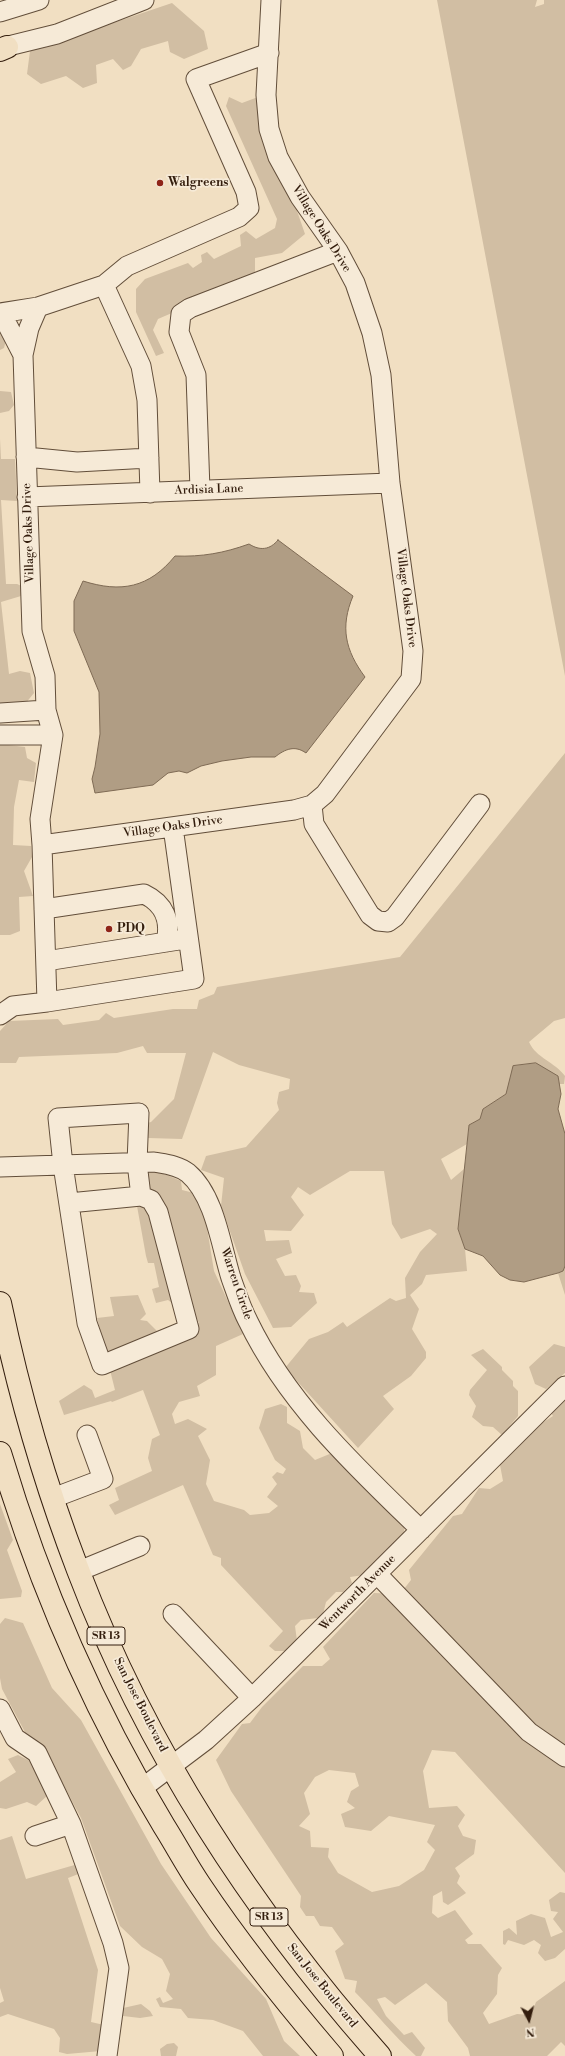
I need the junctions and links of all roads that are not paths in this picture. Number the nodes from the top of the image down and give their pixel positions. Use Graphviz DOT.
graph roads {
  1 [pos="39,0"];
  2 [pos="144,0"];
  3 [pos="271,0"];
  4 [pos="0,12"];
  5 [pos="2,48"];
  6 [pos="269,53"];
  7 [pos="338,251"];
  8 [pos="104,285"];
  9 [pos="38,307"];
  10 [pos="0,312"];
  11 [pos="0,318"];
  12 [pos="23,355"];
  13 [pos="26,457"];
  14 [pos="149,458"];
  15 [pos="390,483"];
  16 [pos="200,490"];
  17 [pos="150,493"];
  18 [pos="28,498"];
  19 [pos="46,710"];
  20 [pos="0,713"];
  21 [pos="0,735"];
  22 [pos="53,735"];
  23 [pos="480,804"];
  24 [pos="312,805"];
  25 [pos="173,827"];
  26 [pos="42,845"];
  27 [pos="44,909"];
  28 [pos="189,939"];
  29 [pos="166,942"];
  30 [pos="46,961"];
  31 [pos="47,1002"];
  32 [pos="4,1007"];
  33 [pos="137,1163"];
  34 [pos="63,1165"];
  35 [pos="0,1167"];
  36 [pos="141,1196"];
  37 [pos="69,1203"];
  38 [pos="0,1303"];
  39 [pos="0,1363"];
  40 [pos="565,1386"];
  41 [pos="88,1435"];
  42 [pos="0,1453"];
  43 [pos="53,1498"];
  44 [pos="421,1530"];
  45 [pos="140,1546"];
  46 [pos="79,1571"];
  47 [pos="377,1574"];
  48 [pos="173,1614"];
  49 [pos="252,1698"];
  50 [pos="0,1709"];
  51 [pos="565,1757"];
  52 [pos="172,1767"];
  53 [pos="141,1789"];
  54 [pos="71,1824"];
  55 [pos="35,1836"];
  56 [pos="107,2056"];
  57 [pos="332,2056"];
  58 [pos="380,2056"];
  1 -- 4 [label="street"];
  2 -- 5 [label="street"];
  3 -- 6 [label="street, Village Oaks Drive"];
  6 -- 7 [label="street, Village Oaks Drive"];
  6 -- 8 [label="street"];
  7 -- 15 [label="street, Village Oaks Drive"];
  7 -- 16 [label="street"];
  8 -- 9 [label="street"];
  8 -- 14 [label="street"];
  9 -- 10 [label="street"];
  9 -- 12 [label="street"];
  11 -- 12 [label="street"];
  12 -- 13 [label="street, Village Oaks Drive"];
  13 -- 14 [label="street"];
  13 -- 18 [label="street, Village Oaks Drive"];
  14 -- 17 [label="street"];
  15 -- 16 [label="street, Ardisia Lane"];
  15 -- 24 [label="street, Village Oaks Drive"];
  16 -- 17 [label="street, Ardisia Lane"];
  17 -- 18 [label="street, Ardisia Lane"];
  18 -- 19 [label="street, Village Oaks Drive"];
  19 -- 20 [label="street"];
  19 -- 22 [label="street, Village Oaks Drive"];
  21 -- 22 [label="street"];
  22 -- 26 [label="street, Village Oaks Drive"];
  23 -- 24 [label="street"];
  24 -- 25 [label="street, Village Oaks Drive"];
  25 -- 26 [label="street, Village Oaks Drive"];
  25 -- 28 [label="street"];
  26 -- 27 [label="street"];
  27 -- 29 [label="street"];
  27 -- 30 [label="street"];
  28 -- 29 [label="street"];
  28 -- 31 [label="street"];
  29 -- 30 [label="street"];
  30 -- 31 [label="street"];
  31 -- 32 [label="street"];
  33 -- 34 [label="street, Warren Circle"];
  33 -- 34 [label="street"];
  33 -- 36 [label="street"];
  33 -- 44 [label="street, Warren Circle"];
  34 -- 35 [label="street, Warren Circle"];
  34 -- 37 [label="street"];
  36 -- 37 [label="street"];
  36 -- 37 [label="street"];
  38 -- 43 [label="main road, San Jose Boulevard / SR 13"];
  39 -- 43 [label="main road"];
  40 -- 44 [label="street, Wentworth Avenue"];
  41 -- 43 [label="street"];
  42 -- 53 [label="main road, SR 13"];
  43 -- 46 [label="main road, San Jose Boulevard / SR 13"];
  44 -- 47 [label="street, Wentworth Avenue"];
  45 -- 46 [label="street"];
  46 -- 52 [label="main road, San Jose Boulevard / SR 13"];
  47 -- 49 [label="street, Wentworth Avenue"];
  47 -- 51 [label="street"];
  48 -- 49 [label="street"];
  49 -- 52 [label="street, Wentworth Avenue"];
  50 -- 54 [label="street"];
  52 -- 53 [label="street, Wentworth Avenue"];
  52 -- 58 [label="main road, San Jose Boulevard / SR 13"];
  53 -- 57 [label="main road, SR 13"];
  54 -- 55 [label="street"];
  54 -- 56 [label="street"];
}
